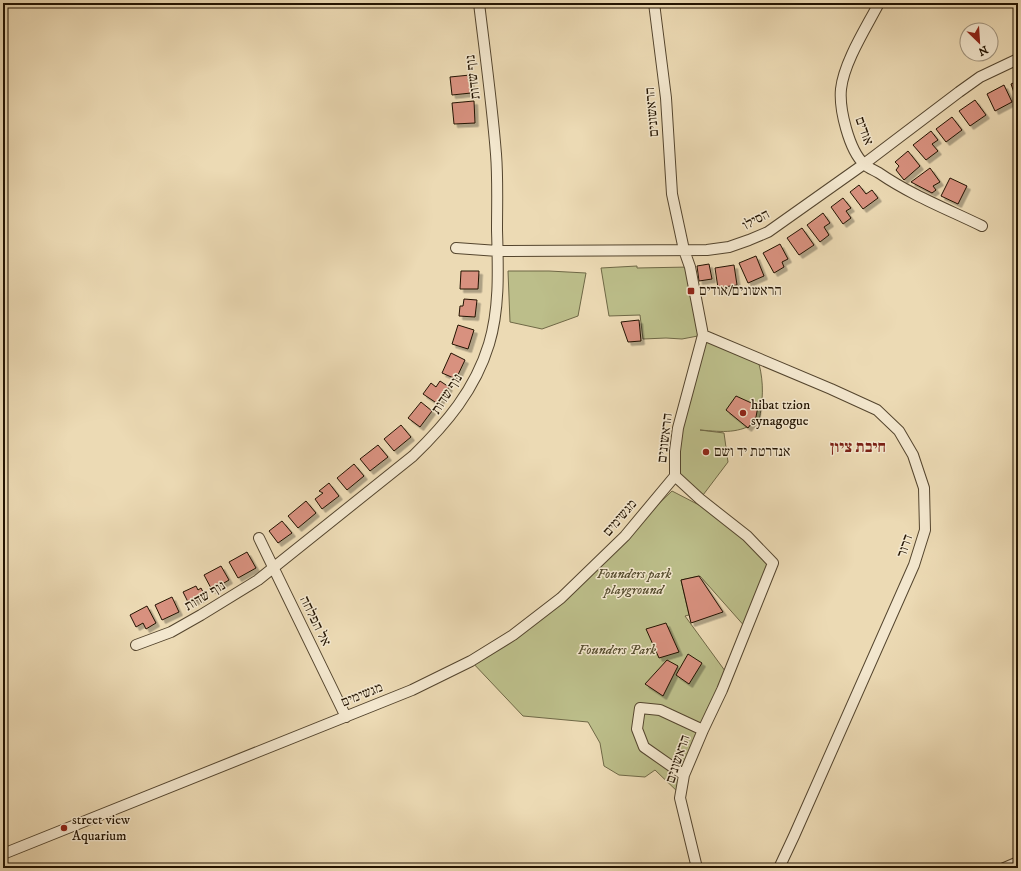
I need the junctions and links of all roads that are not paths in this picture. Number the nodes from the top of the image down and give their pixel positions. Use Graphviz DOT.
graph roads {
  1 [pos="479,3"];
  2 [pos="654,3"];
  3 [pos="878,3"];
  4 [pos="1018,59"];
  5 [pos="864,164"];
  6 [pos="982,226"];
  7 [pos="456,248"];
  8 [pos="684,250"];
  9 [pos="498,251"];
  10 [pos="703,335"];
  11 [pos="675,476"];
  12 [pos="259,538"];
  13 [pos="274,568"];
  14 [pos="136,645"];
  15 [pos="346,716"];
  16 [pos="703,730"];
  17 [pos="684,775"];
  18 [pos="3,854"];
  19 [pos="1018,862"];
  20 [pos="696,868"];
  21 [pos="779,868"];
  22 [pos="1004,868"];
  1 -- 9 [label="street, נוף שדות"];
  2 -- 8 [label="street, הראשונים"];
  3 -- 5 [label="street, אודים"];
  4 -- 5 [label="street, הסילו"];
  5 -- 6 [label="street, אודים"];
  5 -- 8 [label="street, הסילו"];
  7 -- 9 [label="street, הסילו"];
  8 -- 9 [label="street, הסילו"];
  8 -- 10 [label="street, הראשונים"];
  9 -- 13 [label="street, נוף שדות"];
  10 -- 11 [label="street, הראשונים"];
  10 -- 21 [label="street, דרור"];
  11 -- 15 [label="street, מגשימים"];
  11 -- 16 [label="street, הראשונים"];
  12 -- 13 [label="street, אל הפלחה"];
  13 -- 14 [label="street, נוף שדות"];
  13 -- 15 [label="street, אל הפלחה"];
  15 -- 18 [label="street, מגשימים"];
  16 -- 17 [label="street, הראשונים"];
  16 -- 17 [label="street"];
  17 -- 20 [label="street, הראשונים"];
  19 -- 22 [label="street"];
}
